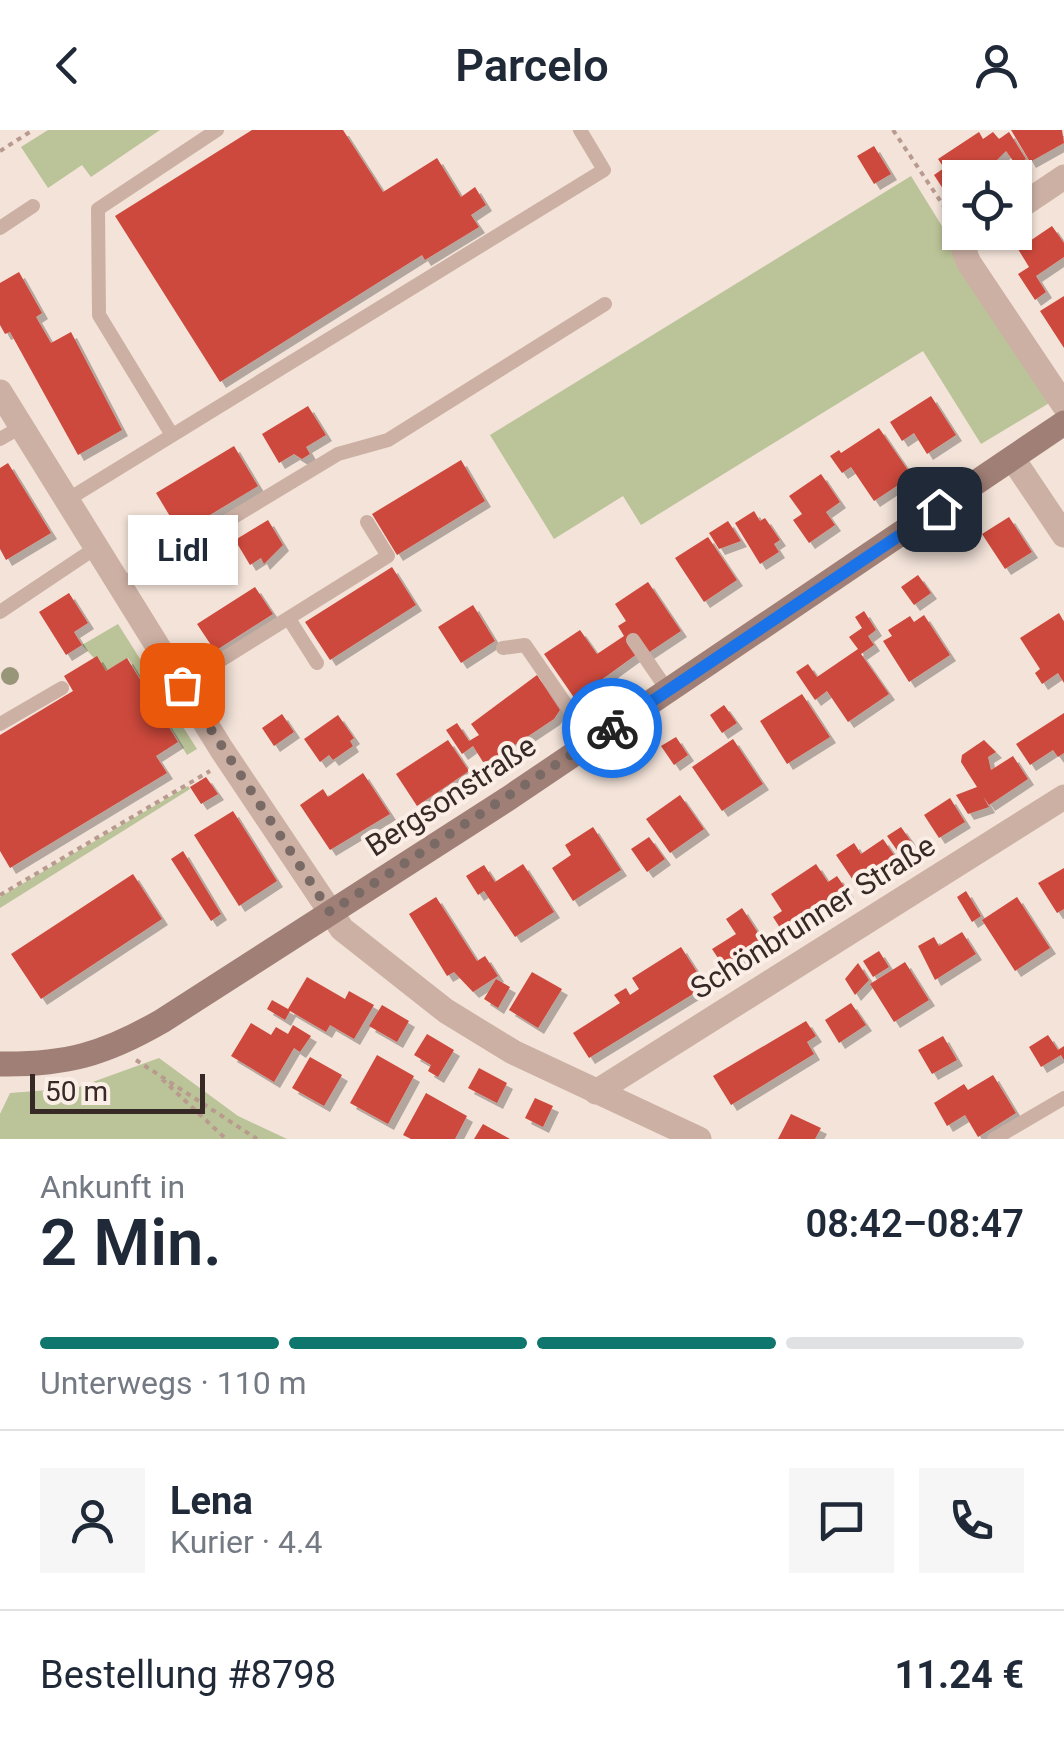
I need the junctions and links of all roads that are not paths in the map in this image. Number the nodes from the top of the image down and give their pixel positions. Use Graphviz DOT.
graph roads {
  1 [pos="217,130"];
  2 [pos="580,130"];
  3 [pos="1064,177"];
  4 [pos="1032,199"];
  5 [pos="33,206"];
  6 [pos="0,228"];
  7 [pos="975,250"];
  8 [pos="604,304"];
  9 [pos="1,396"];
  10 [pos="1064,404"];
  11 [pos="1064,424"];
  12 [pos="10,433"];
  13 [pos="172,435"];
  14 [pos="1013,458"];
  15 [pos="67,500"];
  16 [pos="367,522"];
  17 [pos="1064,536"];
  18 [pos="97,548"];
  19 [pos="121,585"];
  20 [pos="0,612"];
  21 [pos="289,619"];
  22 [pos="633,640"];
  23 [pos="504,648"];
  24 [pos="317,664"];
  25 [pos="182,685"];
  26 [pos="62,688"];
  27 [pos="668,691"];
  28 [pos="0,724"];
  29 [pos="592,742"];
  30 [pos="1064,797"];
  31 [pos="330,912"];
  32 [pos="0,1064"];
  33 [pos="596,1092"];
  34 [pos="1064,1098"];
  35 [pos="699,1139"];
  36 [pos="994,1139"];
  1 -- 13 [label="lane"];
  2 -- 13 [label="lane"];
  3 -- 4 [label="street"];
  5 -- 6 [label="lane"];
  7 -- 10 [label="street"];
  8 -- 19 [label="lane"];
  9 -- 12 [label="street"];
  11 -- 14 [label="street, Bergsonstraße"];
  12 -- 15 [label="street"];
  13 -- 15 [label="lane"];
  14 -- 17 [label="street"];
  14 -- 27 [label="street, Bergsonstraße"];
  15 -- 18 [label="street"];
  16 -- 21 [label="lane"];
  18 -- 19 [label="street"];
  18 -- 20 [label="lane"];
  19 -- 25 [label="street"];
  21 -- 24 [label="lane"];
  21 -- 25 [label="lane"];
  22 -- 27 [label="lane"];
  23 -- 29 [label="lane"];
  25 -- 31 [label="street"];
  26 -- 28 [label="lane"];
  27 -- 29 [label="street, Bergsonstraße"];
  29 -- 31 [label="street, Bergsonstraße"];
  30 -- 33 [label="street, Schönbrunner Straße"];
  31 -- 32 [label="street, Bergsonstraße"];
  31 -- 33 [label="street"];
  33 -- 35 [label="street"];
  34 -- 36 [label="lane"];
}
